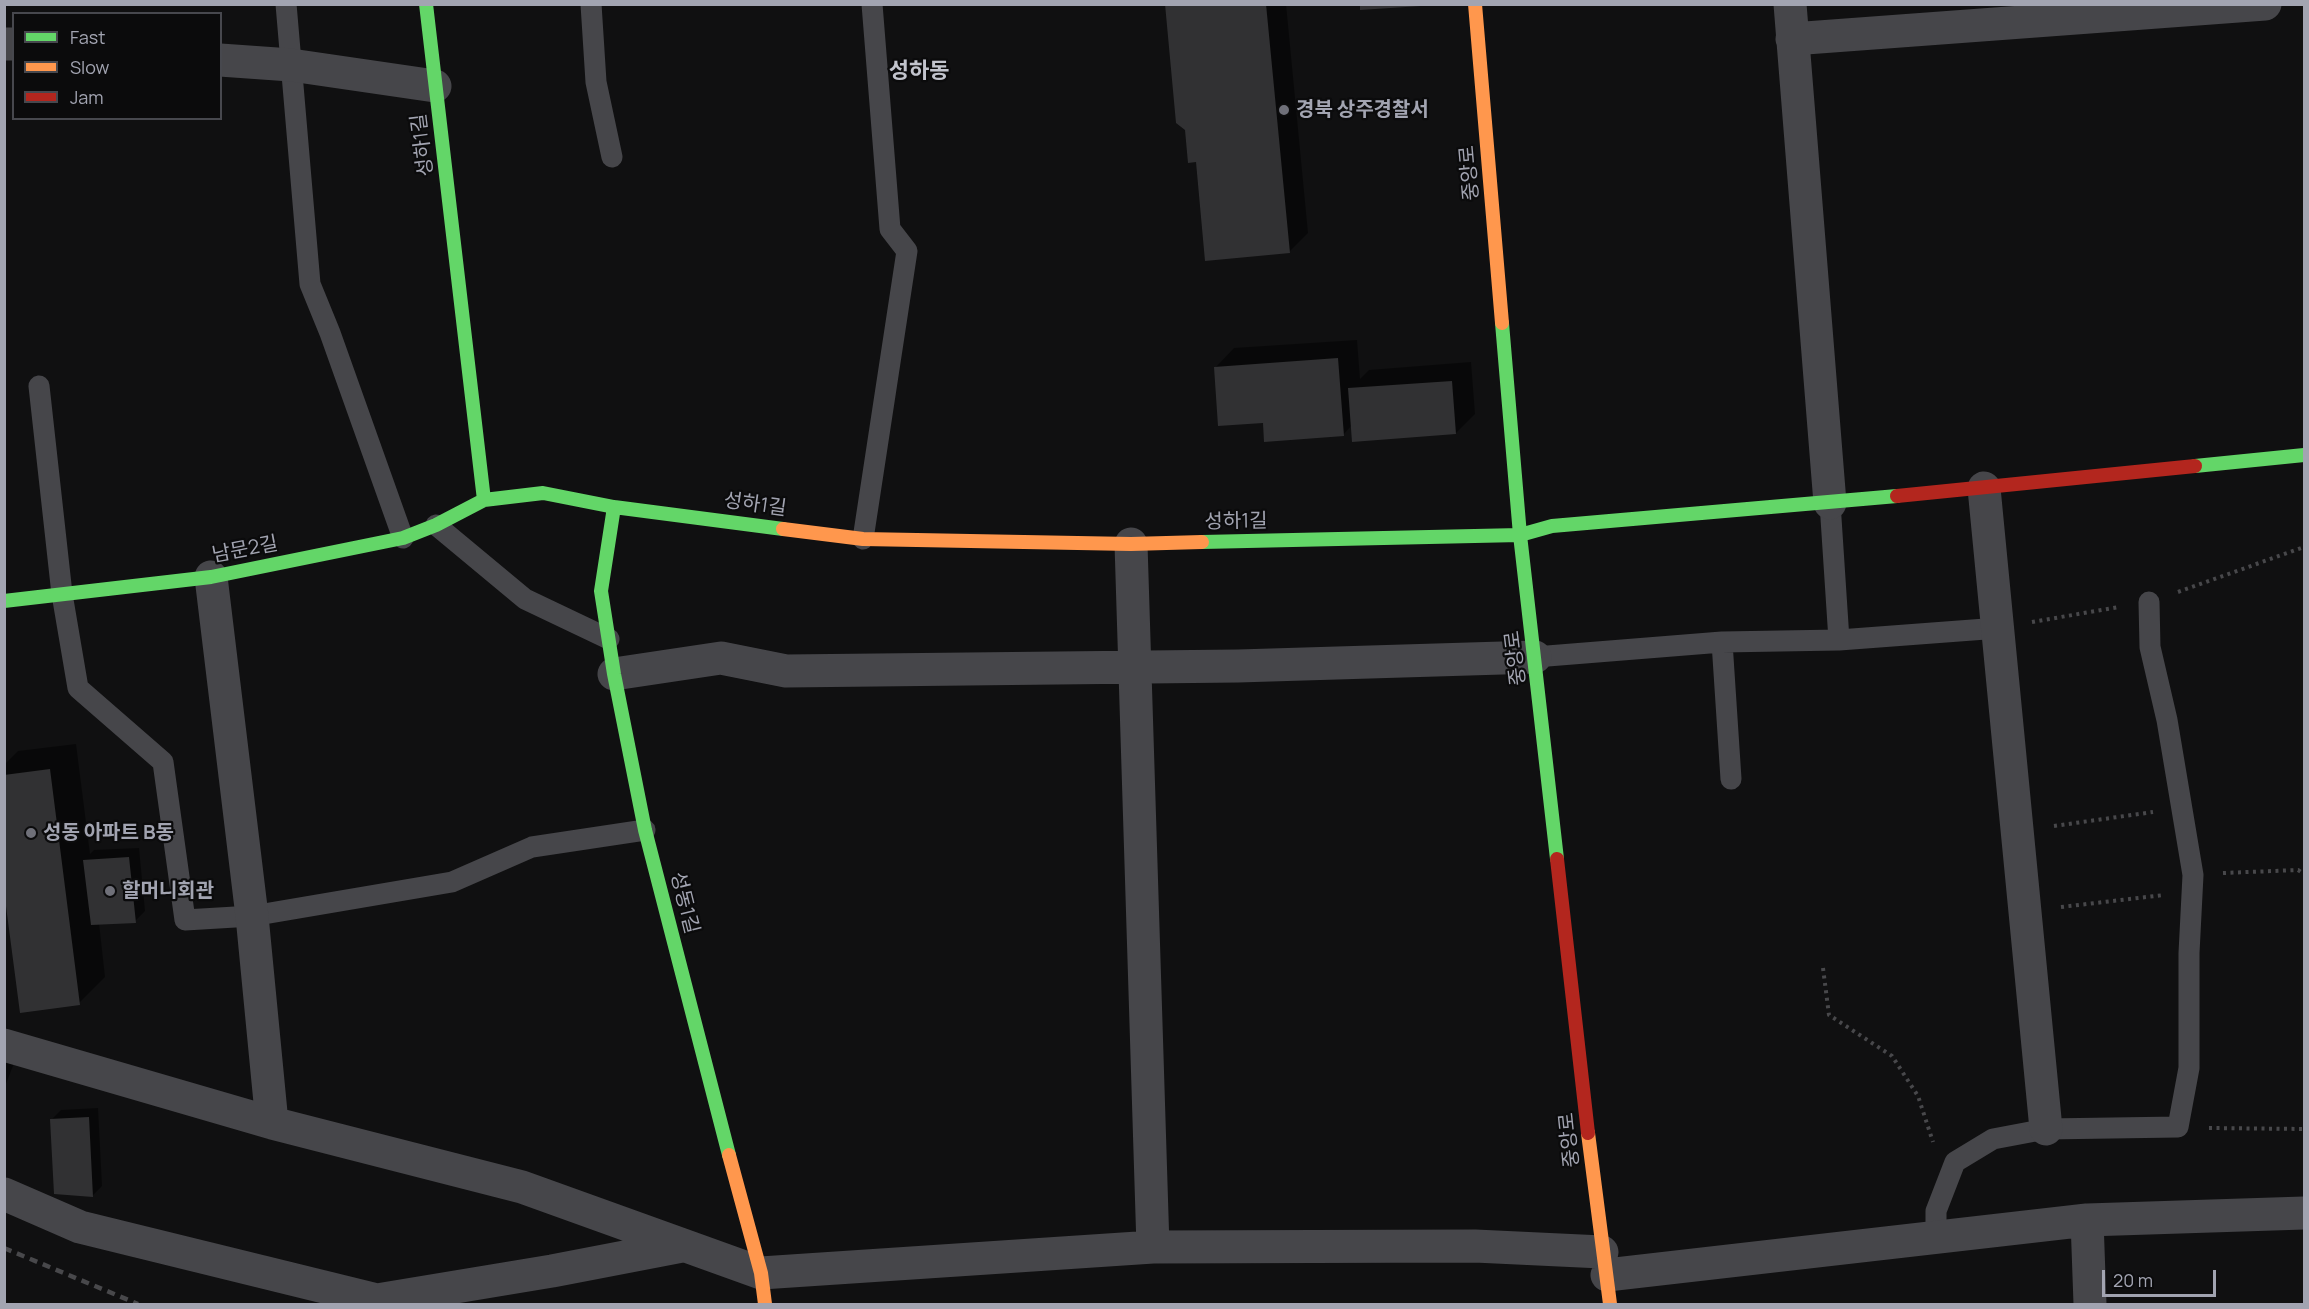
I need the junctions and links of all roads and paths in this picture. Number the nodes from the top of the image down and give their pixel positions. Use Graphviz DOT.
graph roads {
  1 [pos="286,4"];
  2 [pos="426,4"];
  3 [pos="591,4"];
  4 [pos="872,4"];
  5 [pos="1475,4"];
  6 [pos="1790,4"];
  7 [pos="2265,4"];
  8 [pos="1792,39"];
  9 [pos="222,60"];
  10 [pos="291,65"];
  11 [pos="435,86"];
  12 [pos="612,157"];
  13 [pos="39,386"];
  14 [pos="2304,455"];
  15 [pos="1984,488"];
  16 [pos="484,500"];
  17 [pos="1830,503"];
  18 [pos="614,507"];
  19 [pos="436,525"];
  20 [pos="1520,535"];
  21 [pos="403,538"];
  22 [pos="863,540"];
  23 [pos="1131,544"];
  24 [pos="211,577"];
  25 [pos="62,594"];
  26 [pos="4,601"];
  27 [pos="2149,602"];
  28 [pos="1999,628"];
  29 [pos="609,639"];
  30 [pos="1839,640"];
  31 [pos="1722,642"];
  32 [pos="1535,657"];
  33 [pos="1135,667"];
  34 [pos="614,674"];
  35 [pos="1731,779"];
  36 [pos="2181,808"];
  37 [pos="645,830"];
  38 [pos="2018,831"];
  39 [pos="2304,874"];
  40 [pos="2192,884"];
  41 [pos="2025,911"];
  42 [pos="252,916"];
  43 [pos="1823,968"];
  44 [pos="4,1045"];
  45 [pos="272,1123"];
  46 [pos="2178,1127"];
  47 [pos="2046,1129"];
  48 [pos="2304,1129"];
  49 [pos="1955,1162"];
  50 [pos="4,1194"];
  51 [pos="2304,1213"];
  52 [pos="2087,1220"];
  53 [pos="1936,1237"];
  54 [pos="682,1246"];
  55 [pos="1153,1247"];
  56 [pos="1606,1277"];
  57 [pos="763,1289"];
  58 [pos="2090,1305"];
  1 -- 10 [label="lane"];
  2 -- 11 [label="street, 성하1길"];
  3 -- 12 [label="lane"];
  4 -- 22 [label="lane"];
  5 -- 20 [label="street, 중앙로"];
  6 -- 8 [label="street"];
  7 -- 8 [label="street"];
  8 -- 17 [label="street"];
  9 -- 10 [label="street"];
  10 -- 11 [label="street"];
  10 -- 21 [label="lane"];
  11 -- 16 [label="street, 성하1길"];
  13 -- 25 [label="lane"];
  14 -- 15 [label="street, 성하1길"];
  15 -- 17 [label="street, 성하1길"];
  15 -- 28 [label="street"];
  16 -- 18 [label="street, 성하1길"];
  16 -- 19 [label="street, 남문2길"];
  17 -- 20 [label="street, 성하1길"];
  17 -- 30 [label="lane"];
  18 -- 22 [label="street, 성하1길"];
  18 -- 29 [label="street, 성동1길"];
  19 -- 21 [label="street, 남문2길"];
  19 -- 29 [label="lane"];
  20 -- 23 [label="street, 성하1길"];
  20 -- 32 [label="street, 중앙로"];
  21 -- 24 [label="street, 남문2길"];
  22 -- 23 [label="street, 성하1길"];
  23 -- 33 [label="street"];
  24 -- 25 [label="street, 남문2길"];
  24 -- 42 [label="street"];
  25 -- 26 [label="street, 남문2길"];
  25 -- 42 [label="lane"];
  27 -- 36 [label="lane"];
  28 -- 30 [label="lane"];
  28 -- 38 [label="street"];
  29 -- 34 [label="street, 성동1길"];
  30 -- 31 [label="lane"];
  31 -- 32 [label="lane"];
  31 -- 35 [label="lane"];
  32 -- 33 [label="street"];
  32 -- 56 [label="street, 중앙로"];
  33 -- 34 [label="street"];
  33 -- 55 [label="street"];
  34 -- 37 [label="street, 성동1길"];
  36 -- 38 [label="path"];
  36 -- 40 [label="lane"];
  37 -- 42 [label="lane"];
  37 -- 57 [label="street, 성동1길"];
  38 -- 41 [label="street"];
  39 -- 40 [label="path"];
  40 -- 41 [label="path"];
  40 -- 46 [label="lane"];
  41 -- 47 [label="street"];
  42 -- 45 [label="street"];
  43 -- 49 [label="path"];
  44 -- 45 [label="street"];
  45 -- 54 [label="street"];
  46 -- 47 [label="lane"];
  46 -- 48 [label="path"];
  47 -- 49 [label="lane"];
  49 -- 53 [label="lane"];
  50 -- 54 [label="street"];
  51 -- 52 [label="street"];
  52 -- 53 [label="street"];
  52 -- 58 [label="street"];
  53 -- 56 [label="street"];
  54 -- 57 [label="street"];
  55 -- 56 [label="street"];
  55 -- 57 [label="street"];
}
